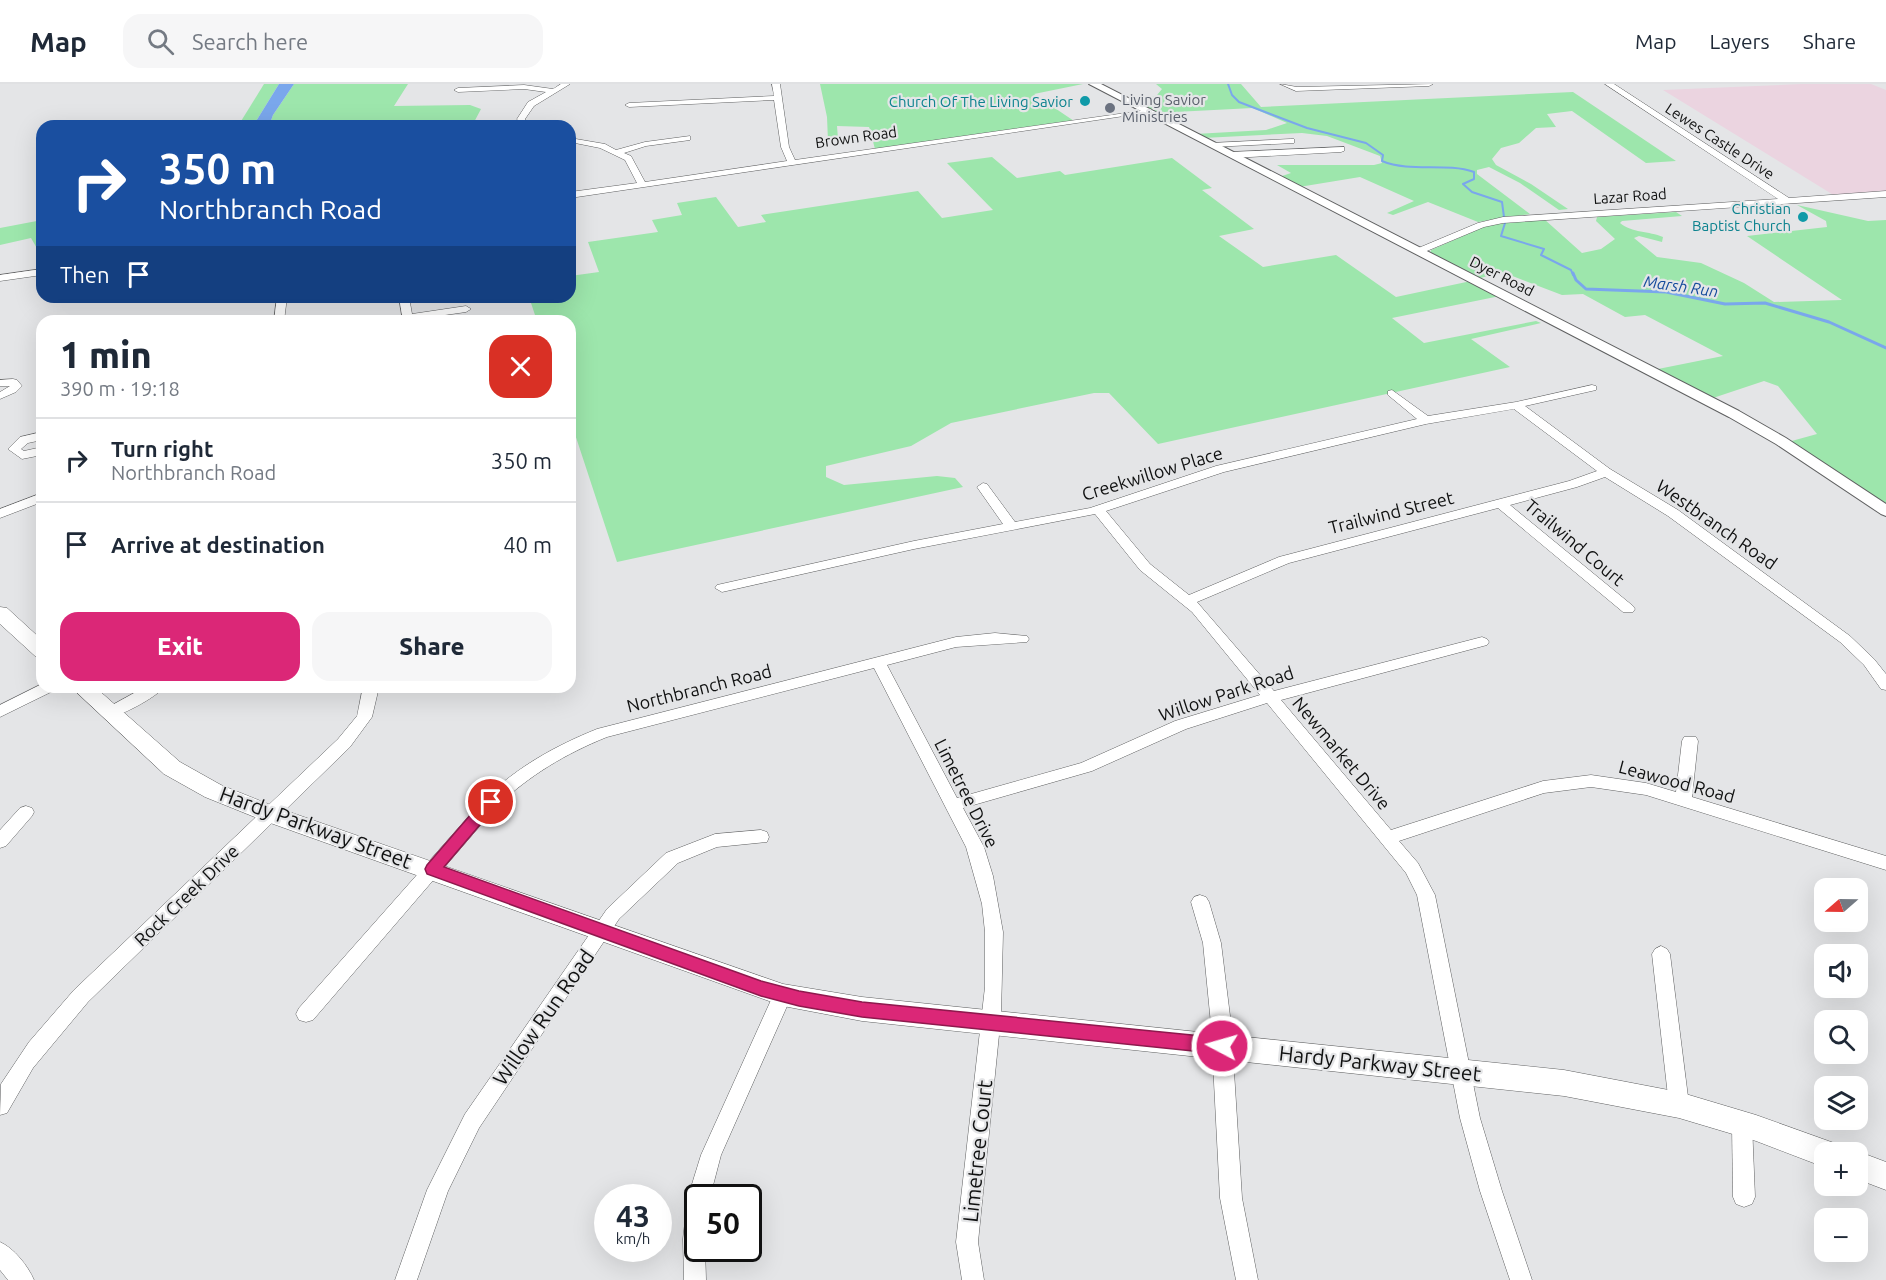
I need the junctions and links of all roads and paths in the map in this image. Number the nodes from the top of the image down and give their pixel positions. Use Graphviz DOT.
graph roads {
  1 [pos="566,84"];
  2 [pos="776,84"];
  3 [pos="1094,84"];
  4 [pos="1284,84"];
  5 [pos="1429,84"];
  6 [pos="1609,84"];
  7 [pos="458,90"];
  8 [pos="554,91"];
  9 [pos="778,98"];
  10 [pos="629,105"];
  11 [pos="1147,112"];
  12 [pos="521,120"];
  13 [pos="687,138"];
  14 [pos="576,141"];
  15 [pos="1291,141"];
  16 [pos="1212,145"];
  17 [pos="1341,149"];
  18 [pos="617,152"];
  19 [pos="1232,155"];
  20 [pos="792,162"];
  21 [pos="642,184"];
  22 [pos="576,194"];
  23 [pos="1886,194"];
  24 [pos="1786,200"];
  25 [pos="1419,251"];
  26 [pos="36,273"];
  27 [pos="0,278"];
  28 [pos="466,309"];
  29 [pos="431,315"];
  30 [pos="0,383"];
  31 [pos="1592,388"];
  32 [pos="1392,393"];
  33 [pos="0,396"];
  34 [pos="1516,405"];
  35 [pos="1426,420"];
  36 [pos="36,437"];
  37 [pos="36,452"];
  38 [pos="1606,472"];
  39 [pos="982,487"];
  40 [pos="36,499"];
  41 [pos="1500,503"];
  42 [pos="1098,510"];
  43 [pos="1886,511"];
  44 [pos="0,514"];
  45 [pos="1012,527"];
  46 [pos="722,588"];
  47 [pos="1190,600"];
  48 [pos="1628,609"];
  49 [pos="0,613"];
  50 [pos="1022,639"];
  51 [pos="1482,642"];
  52 [pos="36,646"];
  53 [pos="878,662"];
  54 [pos="1886,685"];
  55 [pos="36,693"];
  56 [pos="92,693"];
  57 [pos="134,693"];
  58 [pos="148,693"];
  59 [pos="370,693"];
  60 [pos="1270,698"];
  61 [pos="118,708"];
  62 [pos="0,712"];
  63 [pos="1690,741"];
  64 [pos="1683,800"];
  65 [pos="953,805"];
  66 [pos="26,812"];
  67 [pos="270,814"];
  68 [pos="761,837"];
  69 [pos="1387,838"];
  70 [pos="0,841"];
  71 [pos="1886,863"];
  72 [pos="432,869"];
  73 [pos="1200,902"];
  74 [pos="603,931"];
  75 [pos="1661,954"];
  76 [pos="783,995"];
  77 [pos="306,1014"];
  78 [pos="991,1022"];
  79 [pos="1222,1046"];
  80 [pos="1462,1072"];
  81 [pos="1679,1105"];
  82 [pos="0,1106"];
  83 [pos="1742,1124"];
  84 [pos="1814,1149"];
  85 [pos="1868,1169"];
  86 [pos="1886,1176"];
  87 [pos="703,1184"];
  88 [pos="1744,1197"];
  89 [pos="0,1253"];
  90 [pos="694,1262"];
  91 [pos="23,1280"];
  92 [pos="406,1280"];
  93 [pos="695,1280"];
  94 [pos="973,1280"];
  95 [pos="1247,1280"];
  96 [pos="1521,1280"];
  1 -- 8 [label="street"];
  2 -- 9 [label="street"];
  3 -- 11 [label="street, Dyer Road"];
  4 -- 5 [label="street"];
  6 -- 24 [label="street, Lewes Castle Drive"];
  7 -- 8 [label="street"];
  8 -- 12 [label="street"];
  9 -- 10 [label="street"];
  9 -- 20 [label="street"];
  11 -- 16 [label="street, Dyer Road"];
  11 -- 20 [label="street, Brown Road"];
  13 -- 18 [label="street"];
  14 -- 18 [label="street"];
  15 -- 16 [label="street"];
  16 -- 19 [label="street, Dyer Road"];
  17 -- 19 [label="street"];
  18 -- 21 [label="street"];
  19 -- 25 [label="street, Dyer Road"];
  20 -- 21 [label="street, Brown Road"];
  21 -- 22 [label="street, Brown Road"];
  23 -- 24 [label="street, Lazar Road"];
  24 -- 25 [label="street, Lazar Road"];
  25 -- 43 [label="street, Dyer Road"];
  26 -- 27 [label="street"];
  28 -- 29 [label="street"];
  30 -- 33 [label="street"];
  31 -- 34 [label="street, Creekwillow Place"];
  32 -- 35 [label="street"];
  34 -- 35 [label="street, Creekwillow Place"];
  34 -- 38 [label="street, Westbranch Road"];
  35 -- 42 [label="street, Creekwillow Place"];
  36 -- 37 [label="street"];
  38 -- 41 [label="street, Trailwind Street"];
  38 -- 54 [label="street, Westbranch Road"];
  39 -- 45 [label="street"];
  40 -- 44 [label="street"];
  41 -- 47 [label="street, Trailwind Street"];
  41 -- 48 [label="street, Trailwind Court"];
  42 -- 45 [label="street, Creekwillow Place"];
  42 -- 47 [label="street, Newmarket Drive"];
  45 -- 46 [label="street, Creekwillow Place"];
  47 -- 60 [label="street, Newmarket Drive"];
  49 -- 52 [label="main road"];
  50 -- 53 [label="street, Northbranch Road"];
  51 -- 60 [label="street, Willow Park Road"];
  53 -- 65 [label="street, Limetree Drive"];
  53 -- 72 [label="street, Northbranch Road"];
  55 -- 62 [label="street"];
  56 -- 61 [label="main road, Hardy Parkway Street"];
  57 -- 61 [label="street"];
  58 -- 61 [label="street"];
  59 -- 67 [label="street, Rock Creek Drive"];
  60 -- 65 [label="street, Willow Park Road"];
  60 -- 69 [label="street, Newmarket Drive"];
  61 -- 67 [label="main road, Hardy Parkway Street"];
  63 -- 64 [label="street"];
  64 -- 69 [label="street, Leawood Road"];
  64 -- 71 [label="street, Leawood Road"];
  65 -- 78 [label="street, Limetree Drive"];
  66 -- 70 [label="street"];
  67 -- 72 [label="main road, Hardy Parkway Street"];
  67 -- 82 [label="street, Rock Creek Drive"];
  68 -- 74 [label="street, Willow Run Road"];
  69 -- 80 [label="street, Newmarket Drive"];
  72 -- 74 [label="main road, Hardy Parkway Street"];
  72 -- 77 [label="street, Northbranch Road"];
  73 -- 79 [label="street"];
  74 -- 76 [label="main road, Hardy Parkway Street"];
  74 -- 92 [label="street, Willow Run Road"];
  75 -- 81 [label="street"];
  76 -- 78 [label="main road, Hardy Parkway Street"];
  76 -- 87 [label="street"];
  78 -- 79 [label="main road, Hardy Parkway Street"];
  78 -- 94 [label="street, Limetree Court"];
  79 -- 80 [label="main road, Hardy Parkway Street"];
  79 -- 95 [label="street"];
  80 -- 81 [label="main road, Hardy Parkway Street"];
  80 -- 96 [label="street, Newmarket Drive"];
  81 -- 83 [label="main road, Hardy Parkway Street"];
  83 -- 84 [label="main road, Hardy Parkway Street"];
  83 -- 88 [label="street"];
  85 -- 86 [label="main road"];
  89 -- 91 [label="street"];
  90 -- 93 [label="street"];
}
